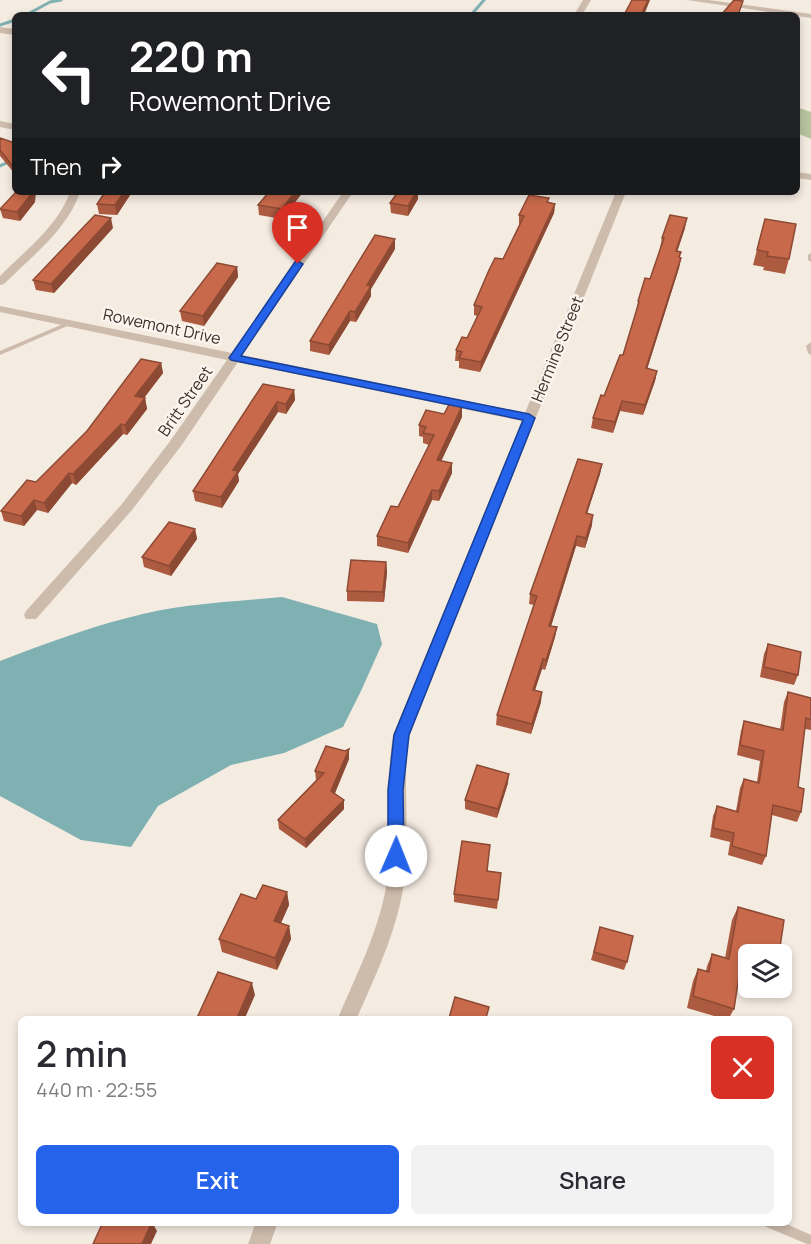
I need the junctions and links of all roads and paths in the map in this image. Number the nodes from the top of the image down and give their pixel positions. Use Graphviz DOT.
graph roads {
  1 [pos="691,0"];
  2 [pos="761,12"];
  3 [pos="74,195"];
  4 [pos="346,195"];
  5 [pos="620,195"];
  6 [pos="811,255"];
  7 [pos="811,260"];
  8 [pos="0,282"];
  9 [pos="0,309"];
  10 [pos="70,323"];
  11 [pos="811,344"];
  12 [pos="0,353"];
  13 [pos="811,353"];
  14 [pos="235,358"];
  15 [pos="529,418"];
  16 [pos="31,615"];
  17 [pos="349,1016"];
  18 [pos="266,1226"];
  19 [pos="778,1226"];
  20 [pos="811,1240"];
  21 [pos="259,1244"];
  1 -- 2 [label="street"];
  3 -- 8 [label="street"];
  4 -- 14 [label="street, Britt Street"];
  5 -- 15 [label="street, Hermine Street"];
  6 -- 7 [label="lane"];
  9 -- 10 [label="street, Rowemont Drive"];
  10 -- 12 [label="lane"];
  10 -- 14 [label="street, Rowemont Drive"];
  11 -- 13 [label="lane"];
  14 -- 15 [label="street, Rowemont Drive"];
  14 -- 16 [label="street, Britt Street"];
  15 -- 17 [label="street, Hermine Street"];
  18 -- 21 [label="street"];
  19 -- 20 [label="lane"];
}
